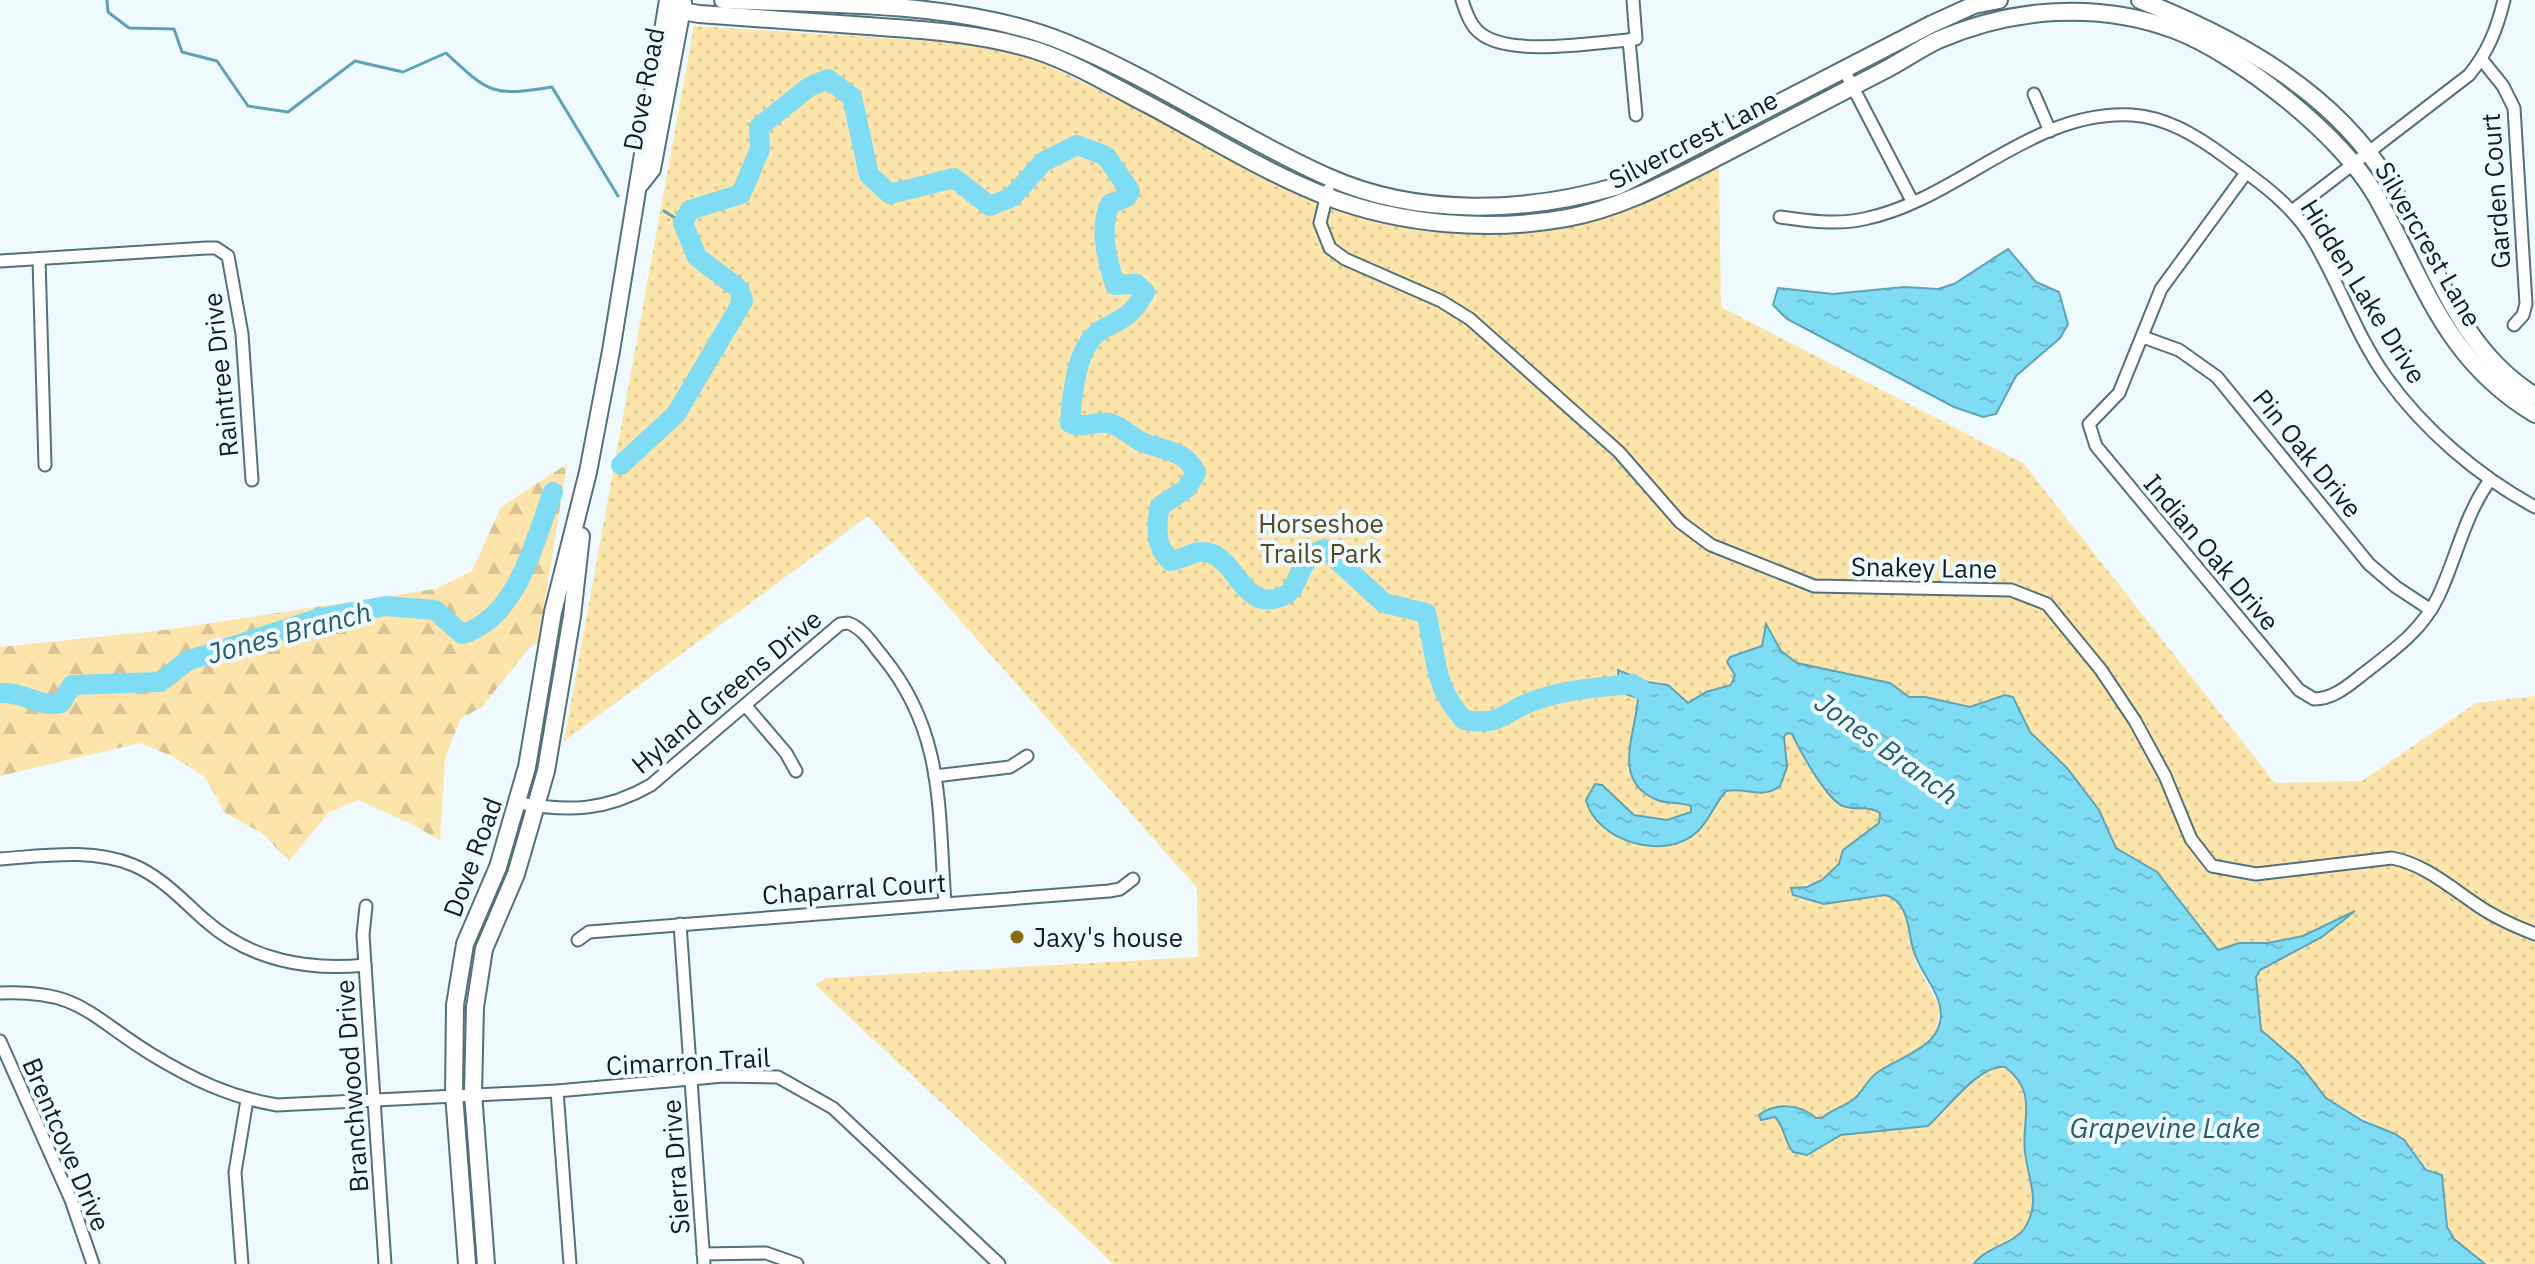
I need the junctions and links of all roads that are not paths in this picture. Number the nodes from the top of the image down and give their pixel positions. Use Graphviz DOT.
graph roads {
  1 [pos="723,0"];
  2 [pos="1462,0"];
  3 [pos="1633,0"];
  4 [pos="1999,0"];
  5 [pos="2140,0"];
  6 [pos="2504,0"];
  7 [pos="673,2"];
  8 [pos="2064,6"];
  9 [pos="1629,40"];
  10 [pos="2482,60"];
  11 [pos="1844,70"];
  12 [pos="1852,86"];
  13 [pos="2034,94"];
  14 [pos="1636,115"];
  15 [pos="2050,131"];
  16 [pos="2368,152"];
  17 [pos="2354,163"];
  18 [pos="2246,173"];
  19 [pos="1333,179"];
  20 [pos="1326,196"];
  21 [pos="1912,201"];
  22 [pos="2292,211"];
  23 [pos="1780,217"];
  24 [pos="39,259"];
  25 [pos="0,261"];
  26 [pos="2514,325"];
  27 [pos="2143,337"];
  28 [pos="2535,396"];
  29 [pos="2535,414"];
  30 [pos="45,465"];
  31 [pos="588,472"];
  32 [pos="252,480"];
  33 [pos="2490,480"];
  34 [pos="2535,507"];
  35 [pos="2431,610"];
  36 [pos="745,705"];
  37 [pos="1027,756"];
  38 [pos="796,771"];
  39 [pos="935,776"];
  40 [pos="519,803"];
  41 [pos="538,806"];
  42 [pos="0,859"];
  43 [pos="498,867"];
  44 [pos="516,874"];
  45 [pos="1133,879"];
  46 [pos="945,903"];
  47 [pos="366,906"];
  48 [pos="680,924"];
  49 [pos="2535,934"];
  50 [pos="578,940"];
  51 [pos="365,965"];
  52 [pos="0,993"];
  53 [pos="0,1041"];
  54 [pos="690,1079"];
  55 [pos="557,1091"];
  56 [pos="473,1093"];
  57 [pos="454,1094"];
  58 [pos="247,1100"];
  59 [pos="374,1101"];
  60 [pos="704,1259"];
  61 [pos="93,1264"];
  62 [pos="242,1264"];
  63 [pos="385,1264"];
  64 [pos="467,1264"];
  65 [pos="486,1264"];
  66 [pos="570,1264"];
  67 [pos="797,1264"];
  68 [pos="999,1264"];
  1 -- 19 [label="street, Silvercrest Lane"];
  2 -- 9 [label="street"];
  3 -- 9 [label="street"];
  4 -- 11 [label="street, Silvercrest Lane"];
  5 -- 16 [label="street, Silvercrest Lane"];
  6 -- 10 [label="street"];
  7 -- 20 [label="street, Silvercrest Lane"];
  7 -- 31 [label="street, Dove Road"];
  8 -- 12 [label="street, Silvercrest Lane"];
  8 -- 17 [label="street, Silvercrest Lane"];
  9 -- 14 [label="street"];
  10 -- 16 [label="street"];
  10 -- 26 [label="street, Garden Court"];
  11 -- 12 [label="street"];
  11 -- 19 [label="street, Silvercrest Lane"];
  12 -- 20 [label="street, Silvercrest Lane"];
  12 -- 21 [label="street"];
  13 -- 15 [label="street"];
  15 -- 18 [label="street, Hidden Lake Drive"];
  15 -- 21 [label="street, Hidden Lake Drive"];
  16 -- 17 [label="street"];
  16 -- 28 [label="street, Silvercrest Lane"];
  17 -- 22 [label="street"];
  17 -- 29 [label="street, Silvercrest Lane"];
  18 -- 22 [label="street, Hidden Lake Drive"];
  18 -- 27 [label="street"];
  19 -- 20 [label="street, Snakey Lane"];
  20 -- 49 [label="street, Snakey Lane"];
  21 -- 23 [label="street, Hidden Lake Drive"];
  22 -- 33 [label="street, Hidden Lake Drive"];
  24 -- 25 [label="street, Raintree Drive"];
  24 -- 30 [label="street"];
  24 -- 32 [label="street, Raintree Drive"];
  27 -- 35 [label="street, Pin Oak Drive"];
  27 -- 35 [label="street, Indian Oak Drive"];
  31 -- 40 [label="street, Dove Road"];
  31 -- 41 [label="street, Dove Road"];
  33 -- 34 [label="street, Hidden Lake Drive"];
  33 -- 35 [label="street"];
  36 -- 38 [label="street"];
  36 -- 39 [label="street, Hyland Greens Drive"];
  36 -- 41 [label="street, Hyland Greens Drive"];
  37 -- 39 [label="street"];
  39 -- 46 [label="street, Hyland Greens Drive"];
  40 -- 41 [label="street, Hyland Greens Drive"];
  40 -- 43 [label="street, Dove Road"];
  41 -- 44 [label="street, Dove Road"];
  42 -- 51 [label="street"];
  43 -- 44 [label="street"];
  43 -- 57 [label="street, Dove Road"];
  44 -- 56 [label="street, Dove Road"];
  45 -- 46 [label="street, Chaparral Court"];
  46 -- 48 [label="street, Chaparral Court"];
  47 -- 51 [label="street, Branchwood Drive"];
  48 -- 50 [label="street, Chaparral Court"];
  48 -- 54 [label="street, Sierra Drive"];
  51 -- 59 [label="street, Branchwood Drive"];
  52 -- 58 [label="street, Cimarron Trail"];
  53 -- 61 [label="street, Brentcove Drive"];
  54 -- 55 [label="street, Cimarron Trail"];
  54 -- 60 [label="street, Sierra Drive"];
  54 -- 68 [label="street, Cimarron Trail"];
  55 -- 56 [label="street, Cimarron Trail"];
  55 -- 66 [label="street"];
  56 -- 57 [label="street, Cimarron Trail"];
  56 -- 65 [label="street, Dove Road"];
  57 -- 59 [label="street, Cimarron Trail"];
  57 -- 64 [label="street, Dove Road"];
  58 -- 59 [label="street, Cimarron Trail"];
  58 -- 62 [label="street"];
  59 -- 63 [label="street, Branchwood Drive"];
  60 -- 67 [label="street"];
}
